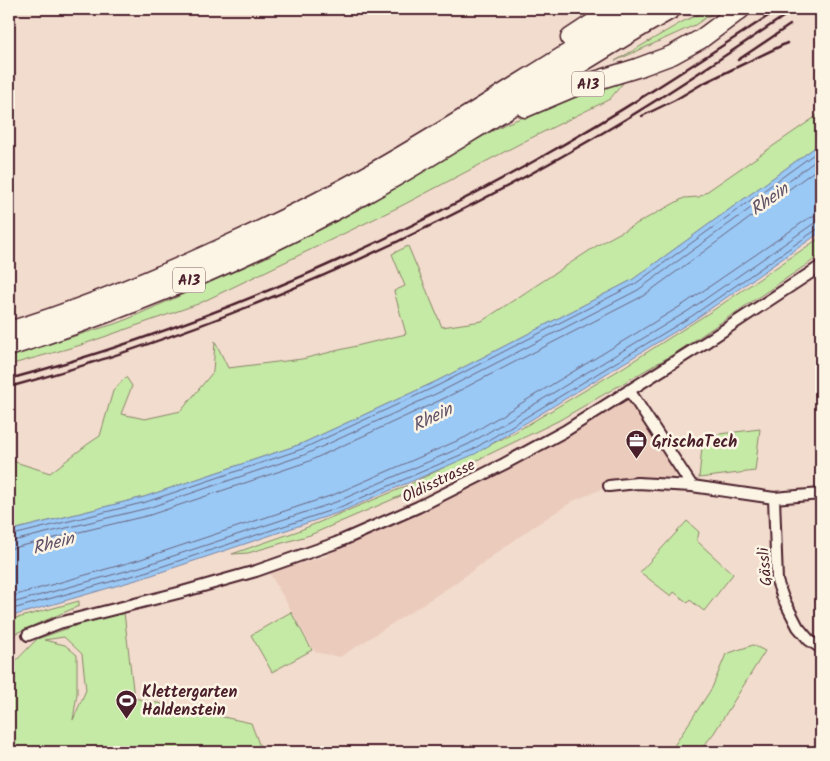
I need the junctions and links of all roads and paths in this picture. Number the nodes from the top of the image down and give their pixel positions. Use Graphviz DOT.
graph roads {
  1 [pos="614,9"];
  2 [pos="641,9"];
  3 [pos="672,9"];
  4 [pos="742,9"];
  5 [pos="401,156"];
  6 [pos="431,156"];
  7 [pos="821,266"];
  8 [pos="9,331"];
  9 [pos="9,347"];
  10 [pos="629,390"];
  11 [pos="608,486"];
  12 [pos="692,486"];
  13 [pos="821,494"];
  14 [pos="774,498"];
  15 [pos="28,635"];
  16 [pos="821,648"];
  1 -- 5 [label="highway, A13"];
  2 -- 5 [label="highway, A13"];
  3 -- 6 [label="highway, A13"];
  4 -- 6 [label="highway, A13"];
  5 -- 8 [label="highway, A13"];
  6 -- 9 [label="highway, A13"];
  7 -- 10 [label="street, Oldisstrasse"];
  10 -- 12 [label="street"];
  10 -- 15 [label="street, Oldisstrasse"];
  11 -- 12 [label="street"];
  12 -- 14 [label="street"];
  13 -- 14 [label="street"];
  14 -- 16 [label="street, Gässli"];
}
